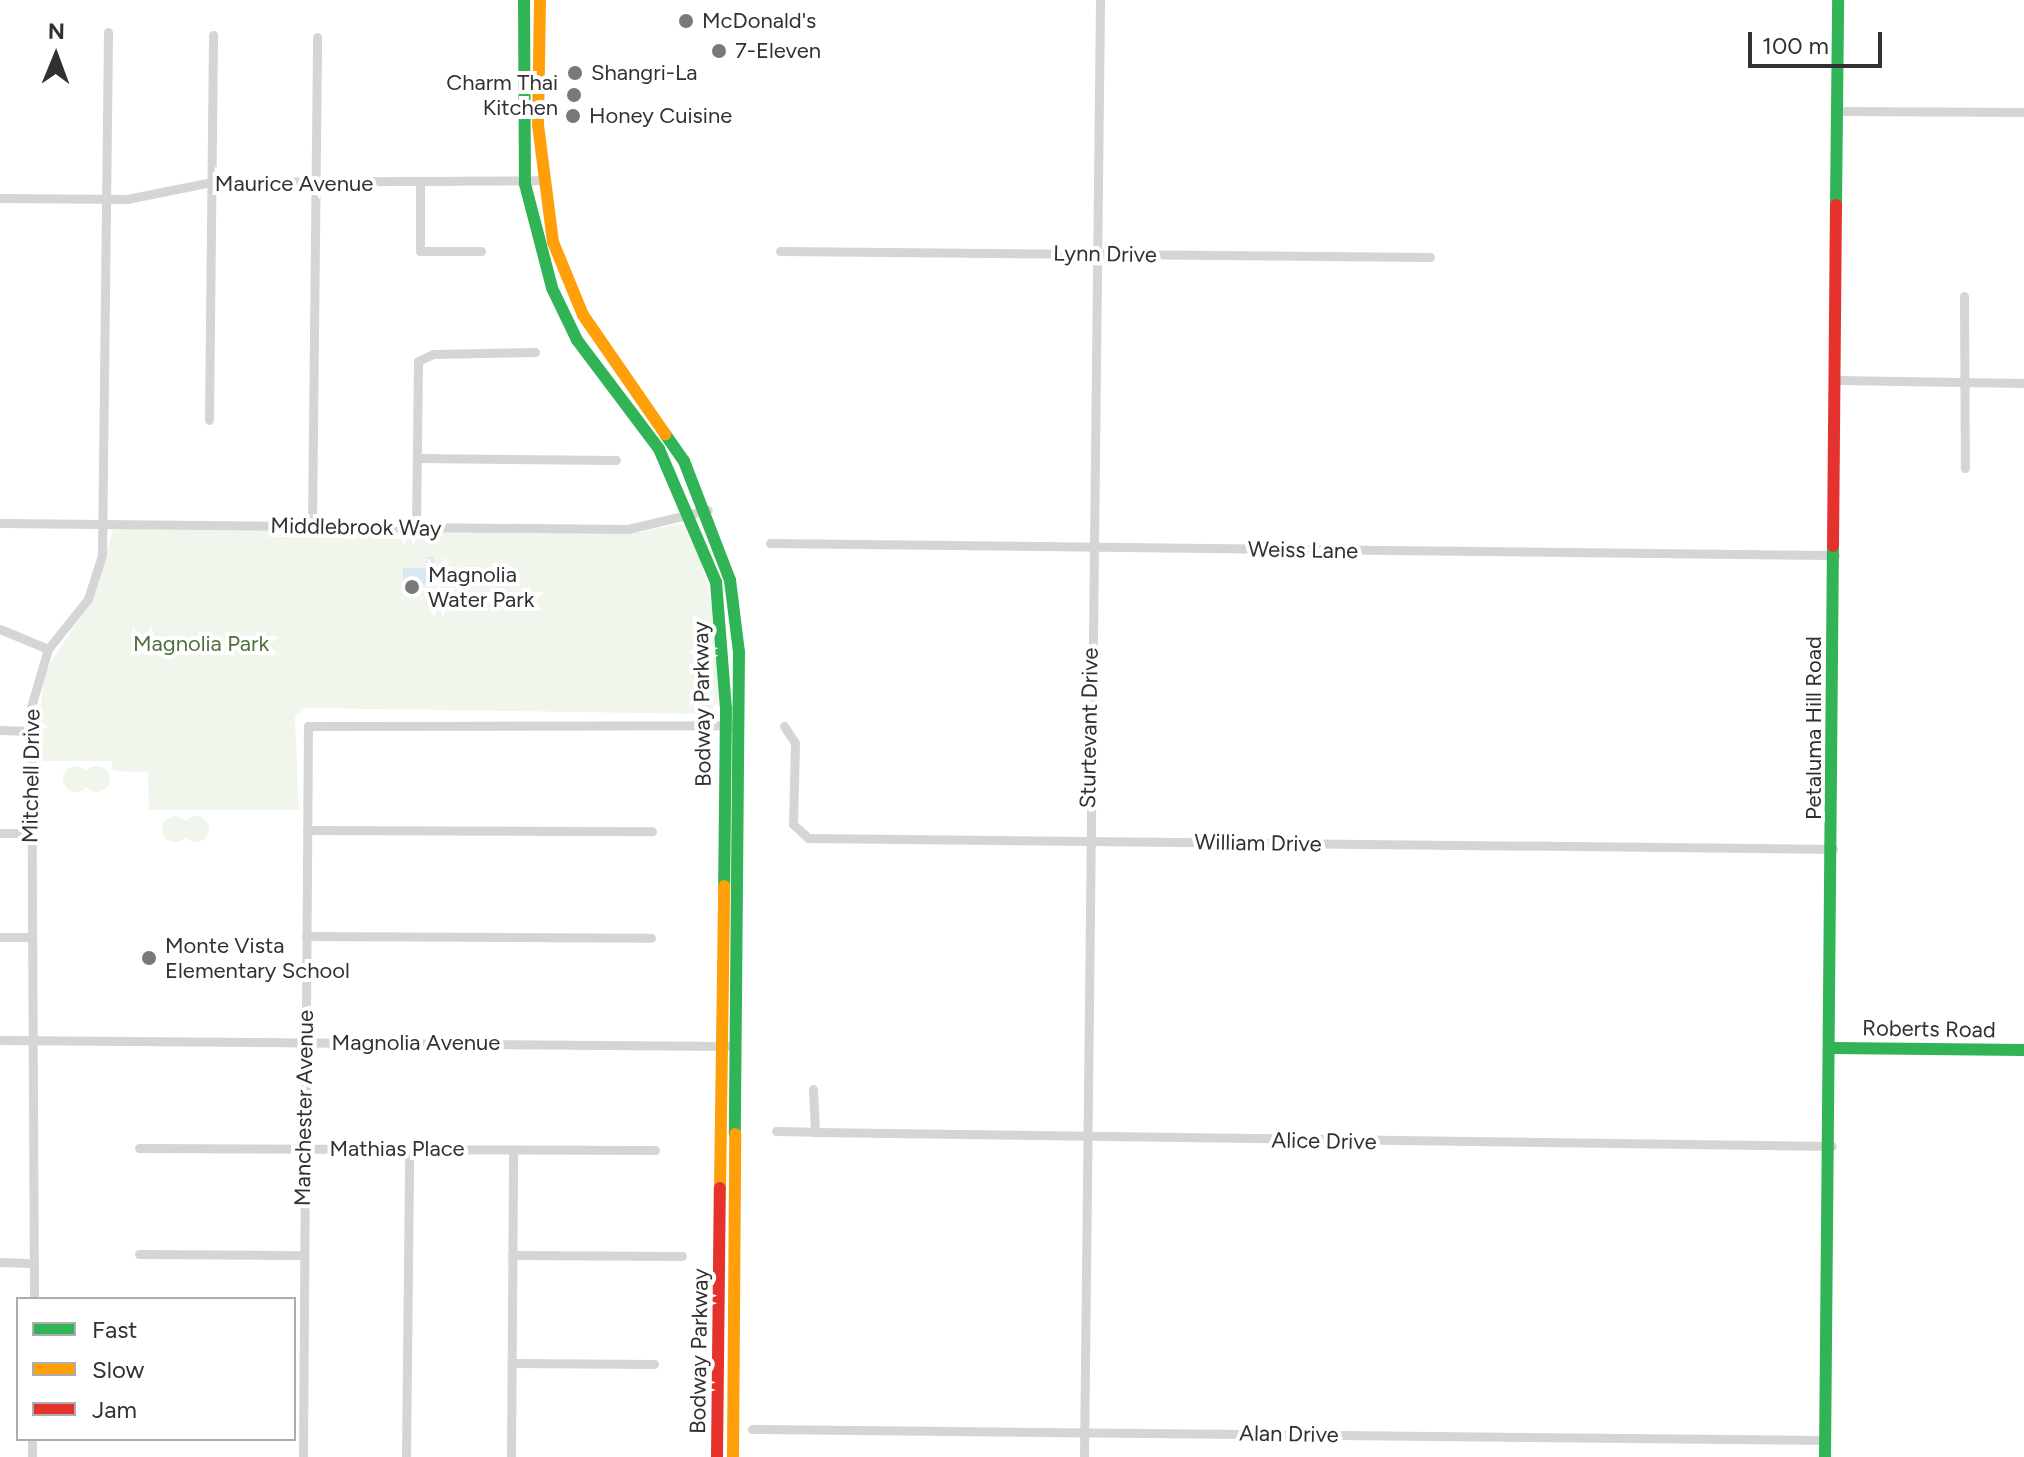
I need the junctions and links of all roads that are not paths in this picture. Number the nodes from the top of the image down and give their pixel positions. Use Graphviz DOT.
graph roads {
  1 [pos="524,0"];
  2 [pos="540,0"];
  3 [pos="1100,0"];
  4 [pos="1838,0"];
  5 [pos="108,32"];
  6 [pos="213,35"];
  7 [pos="317,37"];
  8 [pos="1838,111"];
  9 [pos="2024,112"];
  10 [pos="541,180"];
  11 [pos="212,182"];
  12 [pos="316,183"];
  13 [pos="420,184"];
  14 [pos="525,184"];
  15 [pos="0,198"];
  16 [pos="105,200"];
  17 [pos="481,251"];
  18 [pos="780,251"];
  19 [pos="1096,253"];
  20 [pos="1430,257"];
  21 [pos="1964,296"];
  22 [pos="535,352"];
  23 [pos="1837,380"];
  24 [pos="1965,382"];
  25 [pos="2024,383"];
  26 [pos="209,420"];
  27 [pos="417,458"];
  28 [pos="616,460"];
  29 [pos="1965,468"];
  30 [pos="708,510"];
  31 [pos="692,517"];
  32 [pos="0,523"];
  33 [pos="103,524"];
  34 [pos="312,526"];
  35 [pos="416,527"];
  36 [pos="770,543"];
  37 [pos="1093,548"];
  38 [pos="1835,555"];
  39 [pos="0,629"];
  40 [pos="48,649"];
  41 [pos="732,725"];
  42 [pos="784,726"];
  43 [pos="0,730"];
  44 [pos="30,731"];
  45 [pos="307,830"];
  46 [pos="652,831"];
  47 [pos="0,833"];
  48 [pos="30,833"];
  49 [pos="1086,841"];
  50 [pos="1833,849"];
  51 [pos="306,936"];
  52 [pos="0,937"];
  53 [pos="30,937"];
  54 [pos="651,938"];
  55 [pos="0,1040"];
  56 [pos="35,1040"];
  57 [pos="305,1042"];
  58 [pos="722,1046"];
  59 [pos="736,1046"];
  60 [pos="1833,1048"];
  61 [pos="2024,1050"];
  62 [pos="813,1089"];
  63 [pos="776,1131"];
  64 [pos="815,1132"];
  65 [pos="1087,1138"];
  66 [pos="1832,1146"];
  67 [pos="139,1148"];
  68 [pos="305,1149"];
  69 [pos="409,1149"];
  70 [pos="513,1150"];
  71 [pos="655,1150"];
  72 [pos="139,1254"];
  73 [pos="302,1255"];
  74 [pos="512,1255"];
  75 [pos="682,1256"];
  76 [pos="0,1262"];
  77 [pos="34,1263"];
  78 [pos="34,1297"];
  79 [pos="298,1360"];
  80 [pos="512,1363"];
  81 [pos="654,1364"];
  82 [pos="752,1429"];
  83 [pos="1083,1432"];
  84 [pos="1825,1440"];
  85 [pos="303,1457"];
  86 [pos="406,1457"];
  87 [pos="511,1457"];
  88 [pos="717,1457"];
  89 [pos="733,1457"];
  90 [pos="1084,1457"];
  91 [pos="1825,1457"];
  1 -- 14 [label="street, Bodway Parkway"];
  2 -- 10 [label="street, Bodway Parkway"];
  3 -- 19 [label="street, Sturtevant Drive"];
  4 -- 8 [label="street, Petaluma Hill Road"];
  5 -- 16 [label="street, Mitchell Drive"];
  6 -- 11 [label="street"];
  7 -- 12 [label="street"];
  8 -- 9 [label="street"];
  8 -- 23 [label="street, Petaluma Hill Road"];
  10 -- 14 [label="street, Maurice Avenue"];
  10 -- 30 [label="street, Bodway Parkway"];
  11 -- 12 [label="street, Maurice Avenue"];
  11 -- 16 [label="street, Maurice Avenue"];
  11 -- 26 [label="street"];
  12 -- 13 [label="street, Maurice Avenue"];
  12 -- 34 [label="street"];
  13 -- 14 [label="street, Maurice Avenue"];
  13 -- 17 [label="street"];
  14 -- 31 [label="street, Bodway Parkway"];
  15 -- 16 [label="street, Maurice Avenue"];
  16 -- 33 [label="street, Mitchell Drive"];
  18 -- 19 [label="street, Lynn Drive"];
  19 -- 20 [label="street, Lynn Drive"];
  19 -- 37 [label="street, Sturtevant Drive"];
  21 -- 24 [label="street"];
  22 -- 27 [label="street"];
  23 -- 24 [label="street"];
  23 -- 38 [label="street, Petaluma Hill Road"];
  24 -- 25 [label="street"];
  24 -- 29 [label="street"];
  27 -- 28 [label="street"];
  27 -- 35 [label="street"];
  30 -- 31 [label="street, Middlebrook Way"];
  30 -- 41 [label="street, Bodway Parkway"];
  31 -- 35 [label="street, Middlebrook Way"];
  31 -- 41 [label="street, Bodway Parkway"];
  32 -- 33 [label="street, Middlebrook Way"];
  33 -- 34 [label="street, Middlebrook Way"];
  33 -- 40 [label="street, Mitchell Drive"];
  34 -- 35 [label="street, Middlebrook Way"];
  36 -- 37 [label="street, Weiss Lane"];
  37 -- 38 [label="street, Weiss Lane"];
  37 -- 49 [label="street, Sturtevant Drive"];
  38 -- 50 [label="street, Petaluma Hill Road"];
  39 -- 40 [label="street"];
  40 -- 44 [label="street, Mitchell Drive"];
  41 -- 45 [label="street, Manchester Avenue"];
  41 -- 58 [label="street, Bodway Parkway"];
  41 -- 59 [label="street, Bodway Parkway"];
  42 -- 49 [label="street, William Drive"];
  43 -- 44 [label="street"];
  44 -- 48 [label="street, Mitchell Drive"];
  45 -- 46 [label="street"];
  45 -- 51 [label="street, Manchester Avenue"];
  47 -- 48 [label="street"];
  48 -- 53 [label="street, Mitchell Drive"];
  49 -- 50 [label="street, William Drive"];
  49 -- 65 [label="street, Sturtevant Drive"];
  50 -- 60 [label="street, Petaluma Hill Road"];
  51 -- 54 [label="street"];
  51 -- 57 [label="street, Manchester Avenue"];
  52 -- 53 [label="street"];
  53 -- 56 [label="street, Mitchell Drive"];
  55 -- 56 [label="street, Magnolia Avenue"];
  56 -- 57 [label="street, Magnolia Avenue"];
  56 -- 77 [label="street, Mitchell Drive"];
  57 -- 58 [label="street, Magnolia Avenue"];
  57 -- 68 [label="street, Manchester Avenue"];
  58 -- 59 [label="street, Magnolia Avenue"];
  58 -- 88 [label="street, Bodway Parkway"];
  59 -- 89 [label="street, Bodway Parkway"];
  60 -- 61 [label="street, Roberts Road"];
  60 -- 66 [label="street, Petaluma Hill Road"];
  62 -- 64 [label="street"];
  63 -- 64 [label="street, Alice Drive"];
  64 -- 65 [label="street, Alice Drive"];
  65 -- 66 [label="street, Alice Drive"];
  65 -- 83 [label="street, Sturtevant Drive"];
  66 -- 84 [label="street, Petaluma Hill Road"];
  67 -- 68 [label="street, Mathias Place"];
  68 -- 69 [label="street, Mathias Place"];
  68 -- 73 [label="street, Manchester Avenue"];
  69 -- 70 [label="street, Mathias Place"];
  69 -- 86 [label="street"];
  70 -- 71 [label="street, Mathias Place"];
  70 -- 74 [label="street"];
  72 -- 73 [label="street"];
  73 -- 79 [label="street, Manchester Avenue"];
  74 -- 75 [label="street"];
  74 -- 80 [label="street"];
  76 -- 77 [label="street"];
  77 -- 78 [label="street, Mitchell Drive"];
  79 -- 85 [label="street, Manchester Avenue"];
  80 -- 81 [label="street"];
  80 -- 87 [label="street"];
  82 -- 83 [label="street, Alan Drive"];
  83 -- 84 [label="street, Alan Drive"];
  83 -- 90 [label="street, Sturtevant Drive"];
  84 -- 91 [label="street, Petaluma Hill Road"];
}
